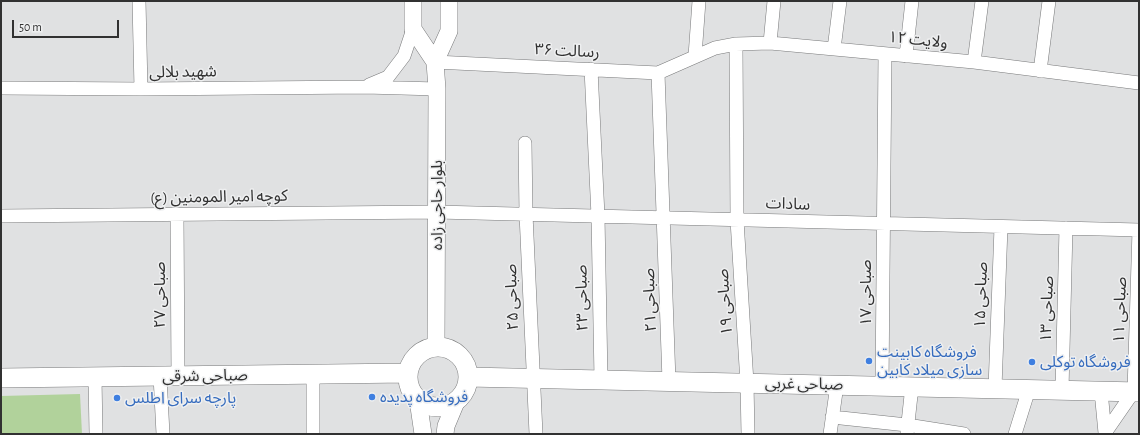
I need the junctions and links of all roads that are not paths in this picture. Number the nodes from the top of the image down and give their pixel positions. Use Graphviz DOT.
graph roads {
  1 [pos="139,1"];
  2 [pos="413,1"];
  3 [pos="450,1"];
  4 [pos="699,1"];
  5 [pos="774,1"];
  6 [pos="840,1"];
  7 [pos="912,1"];
  8 [pos="982,1"];
  9 [pos="1049,1"];
  10 [pos="413,29"];
  11 [pos="770,42"];
  12 [pos="736,44"];
  13 [pos="834,49"];
  14 [pos="885,54"];
  15 [pos="695,56"];
  16 [pos="906,56"];
  17 [pos="434,62"];
  18 [pos="974,62"];
  19 [pos="591,69"];
  20 [pos="1040,71"];
  21 [pos="658,73"];
  22 [pos="1139,83"];
  23 [pos="365,87"];
  24 [pos="1,88"];
  25 [pos="141,89"];
  26 [pos="437,89"];
  27 [pos="525,143"];
  28 [pos="437,212"];
  29 [pos="526,214"];
  30 [pos="177,215"];
  31 [pos="1,216"];
  32 [pos="598,216"];
  33 [pos="664,218"];
  34 [pos="737,220"];
  35 [pos="884,224"];
  36 [pos="1001,227"];
  37 [pos="1066,228"];
  38 [pos="1139,230"];
  39 [pos="436,347"];
  40 [pos="408,373"];
  41 [pos="313,375"];
  42 [pos="169,376"];
  43 [pos="95,377"];
  44 [pos="468,377"];
  45 [pos="1,378"];
  46 [pos="533,378"];
  47 [pos="601,380"];
  48 [pos="669,381"];
  49 [pos="747,383"];
  50 [pos="837,385"];
  51 [pos="882,386"];
  52 [pos="912,386"];
  53 [pos="996,388"];
  54 [pos="1029,389"];
  55 [pos="1062,390"];
  56 [pos="1101,391"];
  57 [pos="1137,392"];
  58 [pos="418,400"];
  59 [pos="456,402"];
  60 [pos="832,417"];
  61 [pos="907,430"];
  62 [pos="1104,433"];
  63 [pos="96,434"];
  64 [pos="163,434"];
  65 [pos="313,434"];
  66 [pos="423,434"];
  67 [pos="445,434"];
  68 [pos="536,434"];
  69 [pos="748,434"];
  70 [pos="830,434"];
  71 [pos="964,434"];
  72 [pos="1015,434"];
  1 -- 25 [label="street"];
  2 -- 10 [label="street"];
  3 -- 17 [label="street"];
  4 -- 15 [label="street"];
  5 -- 11 [label="street"];
  6 -- 13 [label="street"];
  7 -- 16 [label="street"];
  8 -- 18 [label="street"];
  9 -- 20 [label="street"];
  10 -- 17 [label="street, بلوار حاجی زاده"];
  10 -- 23 [label="street"];
  11 -- 12 [label="street, ولایت ۱۲"];
  11 -- 13 [label="street, ولایت ۱۲"];
  12 -- 15 [label="street, ولایت ۱۲"];
  12 -- 34 [label="street, صباحی ۱۹"];
  13 -- 14 [label="street, ولایت ۱۲"];
  14 -- 16 [label="street, ولایت ۱۲"];
  14 -- 35 [label="street, صباحی ۱۷"];
  15 -- 21 [label="street, رسالت ۳۶"];
  16 -- 18 [label="street, ولایت ۱۲"];
  17 -- 19 [label="street, رسالت ۳۶"];
  17 -- 26 [label="street, بلوار حاجی زاده"];
  18 -- 20 [label="street, ولایت ۱۲"];
  19 -- 21 [label="street, رسالت ۳۶"];
  19 -- 32 [label="street, صباحی ۲۳"];
  20 -- 22 [label="street, ولایت ۱۲"];
  21 -- 33 [label="street, صباحی۲۱"];
  23 -- 25 [label="street, شهید بلالی"];
  23 -- 26 [label="street, شهید بلالی"];
  24 -- 25 [label="street, شهید بلالی"];
  26 -- 28 [label="street, بلوار حاجی زاده"];
  27 -- 29 [label="street, صباحی ۲۵"];
  28 -- 29 [label="street, سادات"];
  28 -- 30 [label="street, کوچه امیر المومنین (ع)"];
  28 -- 39 [label="street, بلوار حاجی زاده"];
  29 -- 32 [label="street, سادات"];
  29 -- 46 [label="street, صباحی ۲۵"];
  30 -- 31 [label="street, کوچه امیر المومنین (ع)"];
  30 -- 42 [label="street, صباحی ۲۷"];
  32 -- 33 [label="street, سادات"];
  32 -- 47 [label="street, صباحی ۲۳"];
  33 -- 34 [label="street, سادات"];
  33 -- 48 [label="street, صباحی۲۱"];
  34 -- 35 [label="street, سادات"];
  34 -- 49 [label="street, صباحی ۱۹"];
  35 -- 36 [label="street, سادات"];
  35 -- 51 [label="street, صباحی ۱۷"];
  36 -- 37 [label="street, سادات"];
  36 -- 53 [label="street, صباحی ۱۵"];
  37 -- 38 [label="street, سادات"];
  37 -- 55 [label="street, صباحی ۱۳"];
  38 -- 57 [label="street, صباحی ۱۱"];
  39 -- 40 [label="main road"];
  39 -- 44 [label="main road"];
  40 -- 41 [label="main road, صباحی شرقی"];
  40 -- 58 [label="main road"];
  41 -- 42 [label="main road, صباحی شرقی"];
  41 -- 65 [label="street"];
  42 -- 43 [label="main road, صباحی شرقی"];
  42 -- 64 [label="street, صباحی ۲۷"];
  43 -- 45 [label="main road, صباحی شرقی"];
  43 -- 63 [label="street"];
  44 -- 46 [label="main road, صباحی غربی"];
  44 -- 59 [label="main road"];
  46 -- 47 [label="main road, صباحی غربی"];
  46 -- 68 [label="street, صباحی ۲۵"];
  47 -- 48 [label="main road, صباحی غربی"];
  48 -- 49 [label="main road, صباحی غربی"];
  49 -- 50 [label="main road, صباحی غربی"];
  49 -- 69 [label="street, صباحی ۱۹"];
  50 -- 51 [label="main road, صباحی غربی"];
  50 -- 60 [label="street"];
  51 -- 52 [label="main road, صباحی غربی"];
  52 -- 53 [label="main road, صباحی غربی"];
  52 -- 61 [label="street"];
  53 -- 54 [label="main road, صباحی غربی"];
  54 -- 55 [label="main road, صباحی غربی"];
  54 -- 72 [label="street"];
  55 -- 56 [label="main road, صباحی غربی"];
  56 -- 57 [label="main road, صباحی غربی"];
  56 -- 62 [label="street"];
  57 -- 62 [label="street"];
  58 -- 59 [label="main road"];
  58 -- 66 [label="street"];
  59 -- 67 [label="street"];
  60 -- 61 [label="street"];
  60 -- 70 [label="street"];
  61 -- 71 [label="street"];
}
